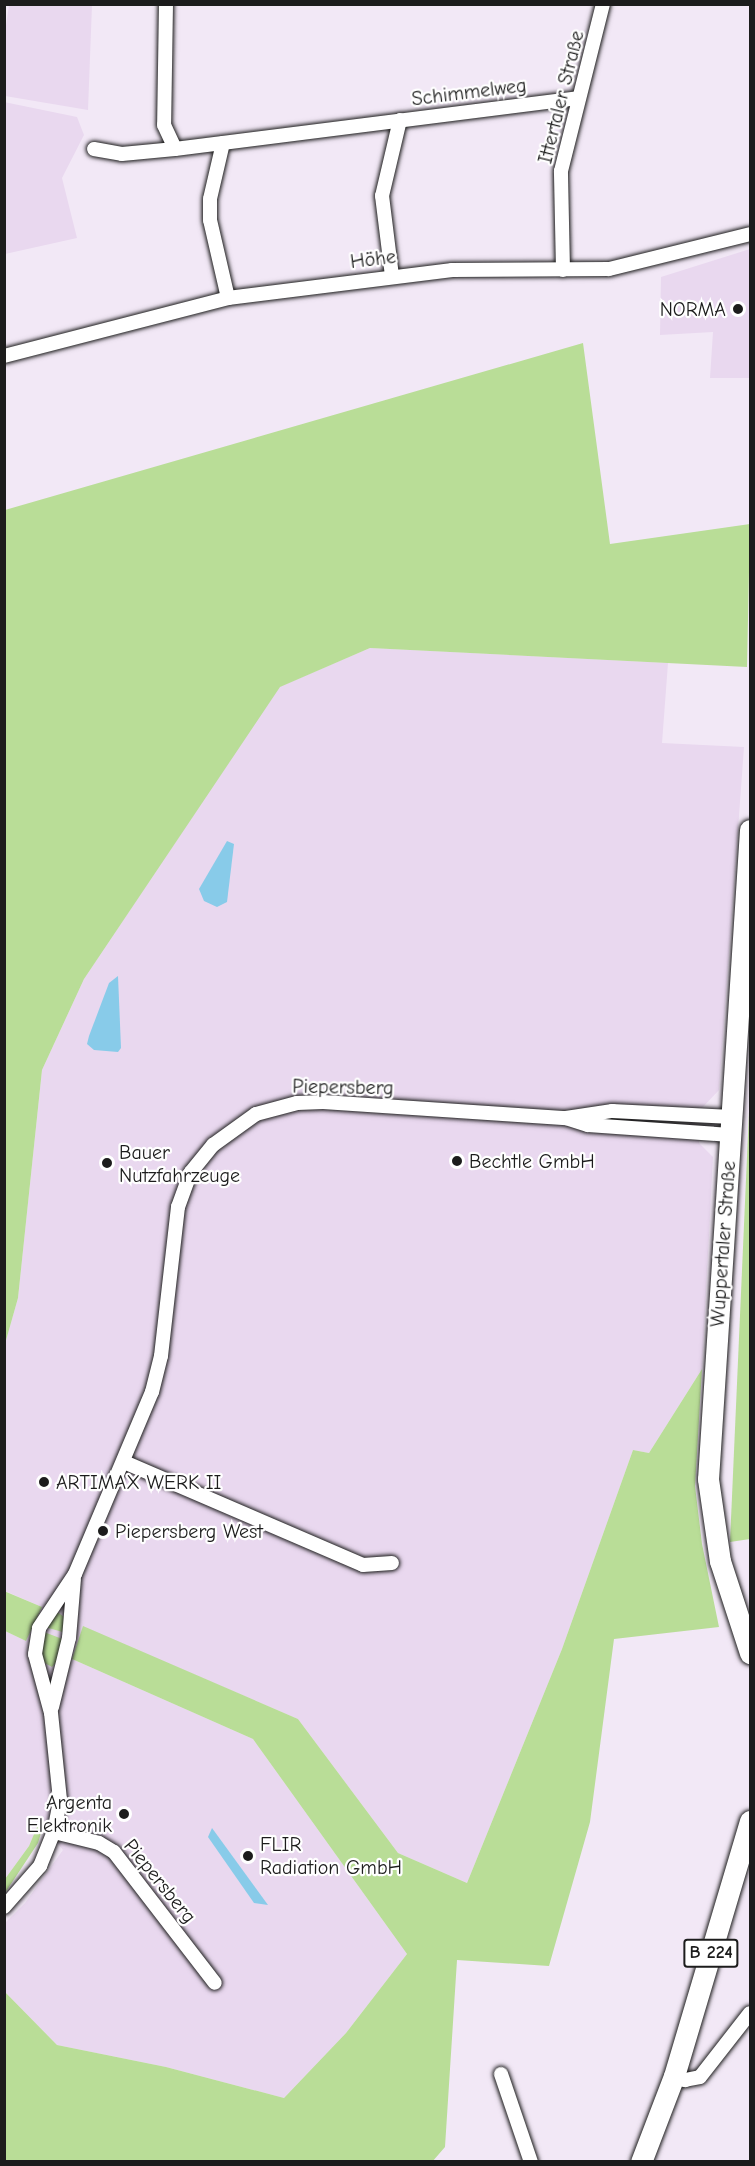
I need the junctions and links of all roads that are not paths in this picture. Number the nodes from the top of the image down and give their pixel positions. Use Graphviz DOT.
graph roads {
  1 [pos="166,4"];
  2 [pos="603,4"];
  3 [pos="578,98"];
  4 [pos="400,120"];
  5 [pos="223,143"];
  6 [pos="94,149"];
  7 [pos="175,149"];
  8 [pos="750,234"];
  9 [pos="563,270"];
  10 [pos="392,276"];
  11 [pos="228,298"];
  12 [pos="4,356"];
  13 [pos="750,830"];
  14 [pos="731,1126"];
  15 [pos="124,1462"];
  16 [pos="392,1563"];
  17 [pos="75,1574"];
  18 [pos="750,1653"];
  19 [pos="51,1713"];
  20 [pos="750,1821"];
  21 [pos="54,1832"];
  22 [pos="4,1907"];
  23 [pos="215,1983"];
  24 [pos="750,2013"];
  25 [pos="501,2074"];
  26 [pos="674,2076"];
  27 [pos="531,2162"];
  28 [pos="641,2162"];
  1 -- 7 [label="street"];
  2 -- 3 [label="street, Ittertaler Straße"];
  3 -- 4 [label="street, Schimmelweg"];
  3 -- 9 [label="street, Ittertaler Straße"];
  4 -- 5 [label="street, Schimmelweg"];
  4 -- 10 [label="street, Schimmelweg"];
  5 -- 7 [label="street, Schimmelweg"];
  5 -- 11 [label="street"];
  6 -- 7 [label="street, Schimmelweg"];
  8 -- 9 [label="street, Höhe"];
  9 -- 10 [label="street, Höhe"];
  10 -- 11 [label="street, Höhe"];
  11 -- 12 [label="street, Höhe"];
  13 -- 14 [label="main road, Wuppertaler Straße"];
  14 -- 15 [label="street, Piepersberg"];
  14 -- 18 [label="main road, Wuppertaler Straße"];
  15 -- 16 [label="street"];
  15 -- 17 [label="street, Piepersberg"];
  17 -- 19 [label="street, Piepersberg"];
  17 -- 19 [label="street, Piepersberg"];
  19 -- 21 [label="street, Piepersberg"];
  20 -- 26 [label="main road, B 224"];
  21 -- 22 [label="street, Piepersberg"];
  21 -- 23 [label="street, Piepersberg"];
  24 -- 26 [label="street"];
  25 -- 27 [label="street"];
  26 -- 28 [label="main road, B 224"];
}
